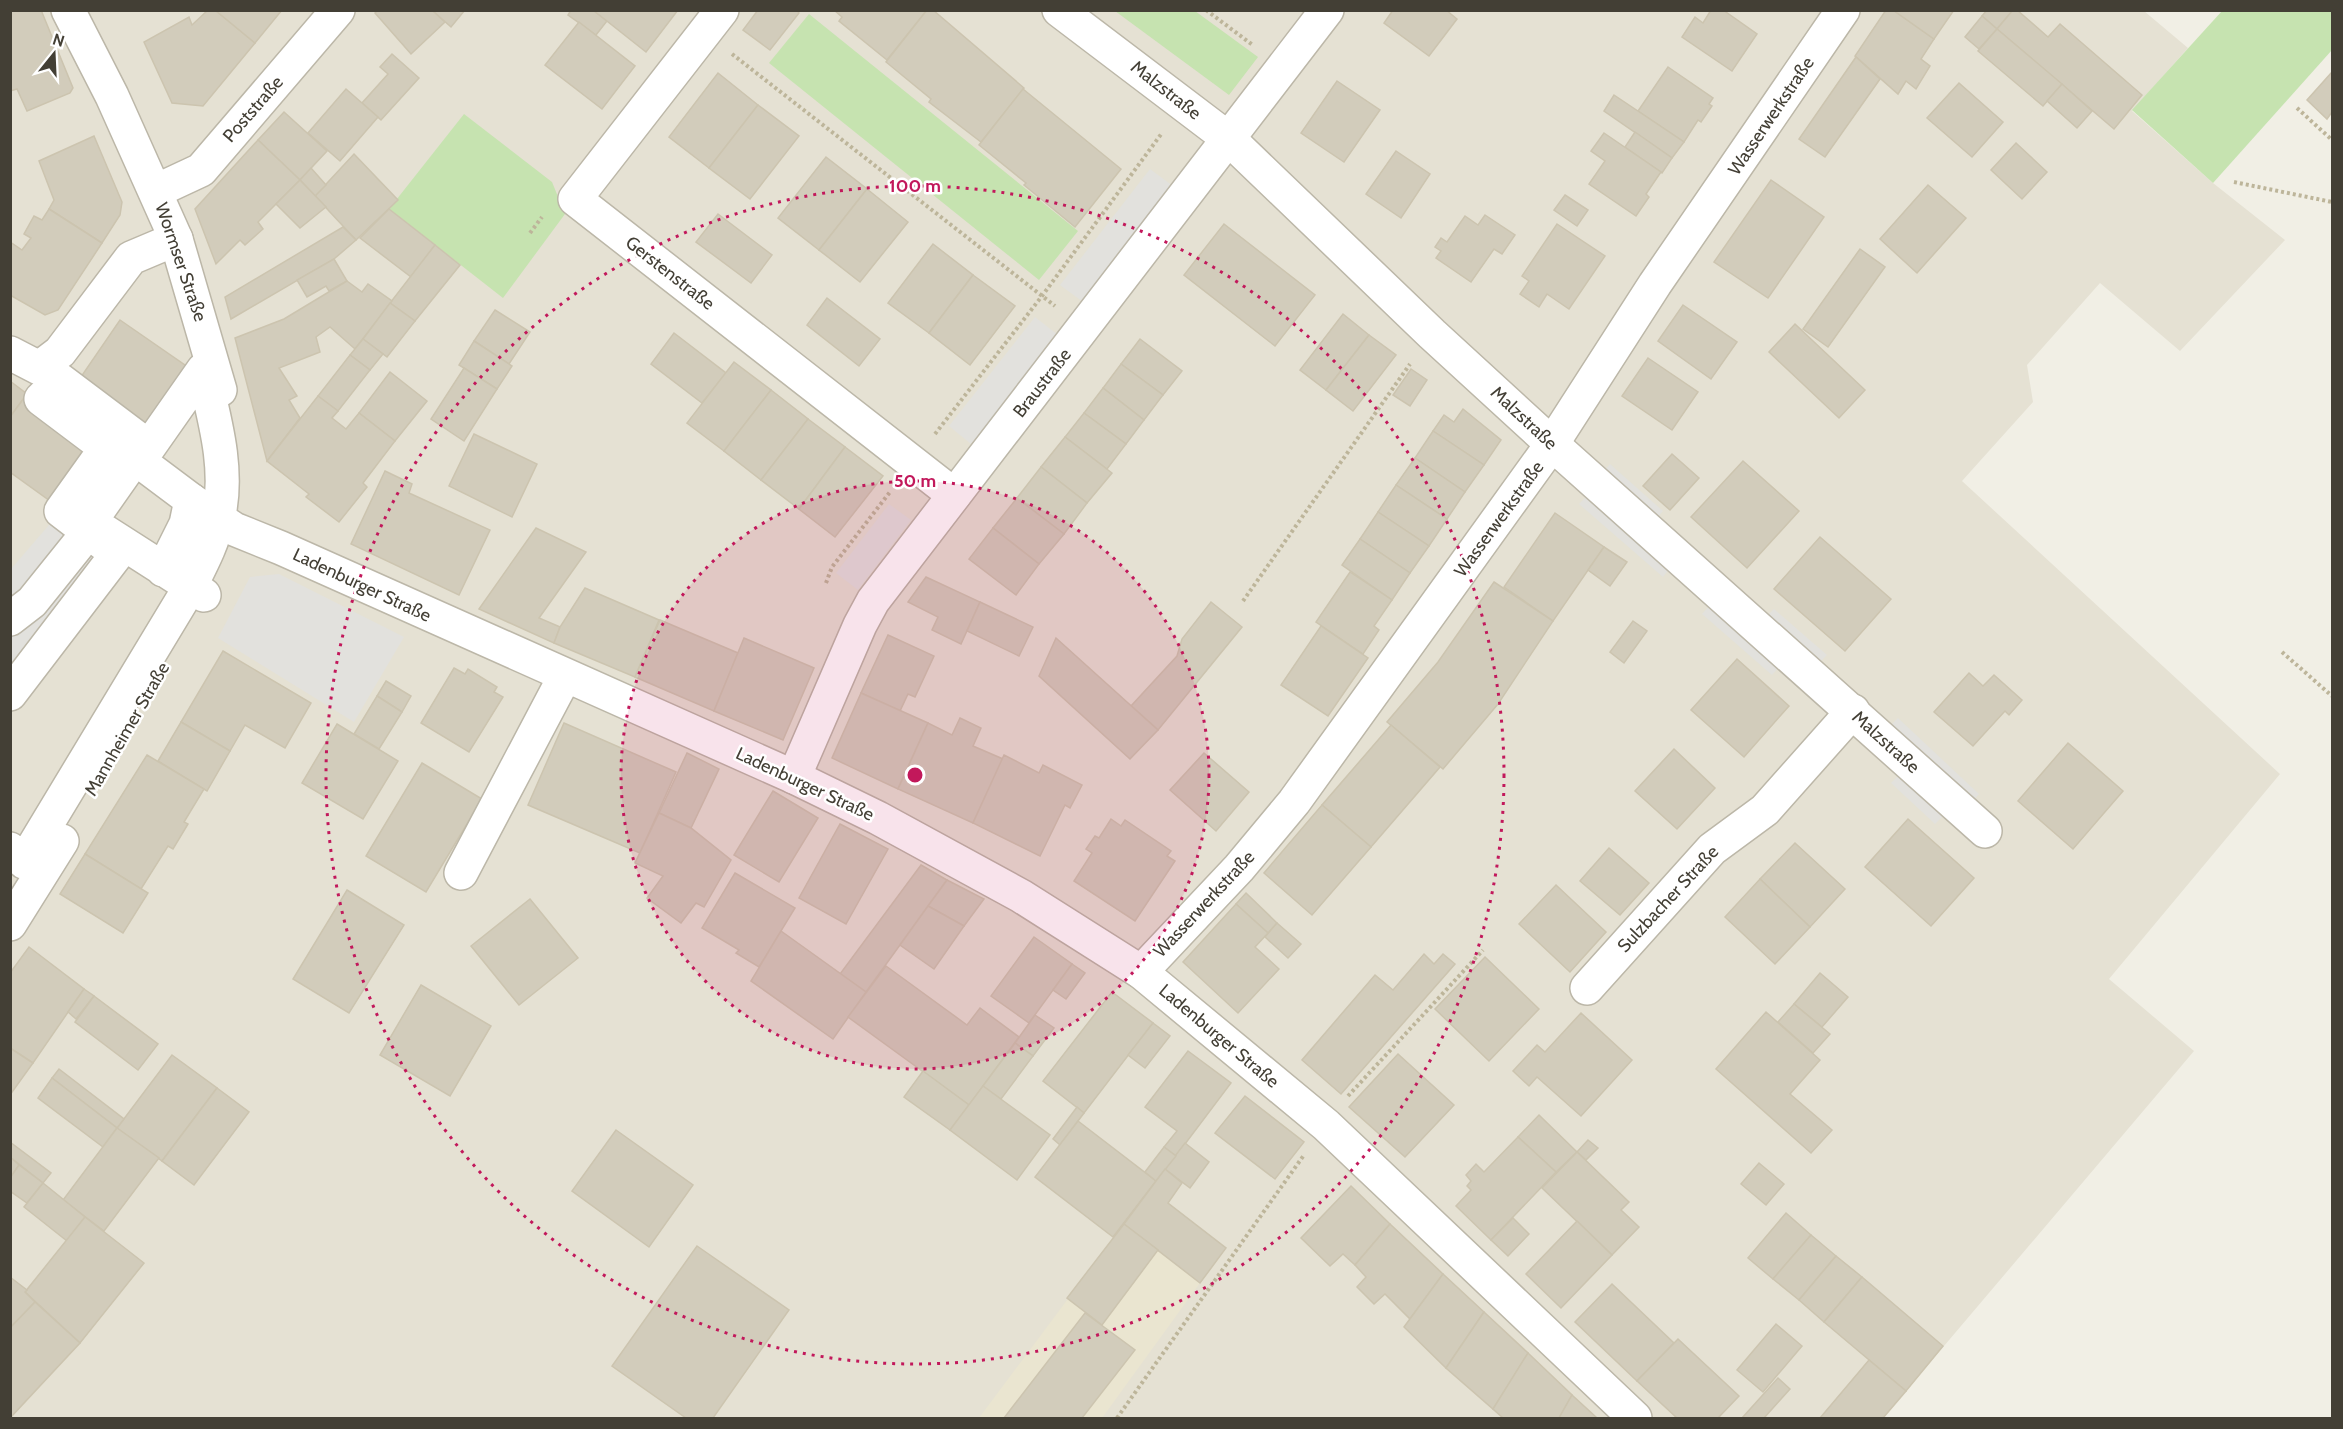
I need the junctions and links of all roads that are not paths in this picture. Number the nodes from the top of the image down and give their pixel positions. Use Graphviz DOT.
graph roads {
  1 [pos="68,10"];
  2 [pos="338,10"];
  3 [pos="1059,10"];
  4 [pos="1328,10"];
  5 [pos="1843,10"];
  6 [pos="714,22"];
  7 [pos="1230,139"];
  8 [pos="156,191"];
  9 [pos="176,239"];
  10 [pos="10,353"];
  11 [pos="1552,444"];
  12 [pos="954,495"];
  13 [pos="191,500"];
  14 [pos="226,524"];
  15 [pos="76,546"];
  16 [pos="163,570"];
  17 [pos="197,591"];
  18 [pos="10,619"];
  19 [pos="565,676"];
  20 [pos="10,694"];
  21 [pos="1852,711"];
  22 [pos="794,777"];
  23 [pos="1985,831"];
  24 [pos="10,849"];
  25 [pos="10,861"];
  26 [pos="460,873"];
  27 [pos="38,882"];
  28 [pos="10,924"];
  29 [pos="1142,972"];
  30 [pos="1587,988"];
  31 [pos="1635,1419"];
  1 -- 8 [label="street, Wormser Straße"];
  2 -- 8 [label="street, Poststraße"];
  3 -- 7 [label="street, Malzstraße"];
  4 -- 7 [label="street, Braustraße"];
  5 -- 11 [label="street, Wasserwerkstraße"];
  6 -- 12 [label="street, Gerstenstraße"];
  7 -- 11 [label="street, Malzstraße"];
  7 -- 12 [label="street, Braustraße"];
  8 -- 9 [label="street, Wormser Straße"];
  9 -- 10 [label="street"];
  9 -- 14 [label="street, Wormser Straße"];
  11 -- 21 [label="street, Malzstraße"];
  11 -- 29 [label="street, Wasserwerkstraße"];
  12 -- 22 [label="street, Braustraße"];
  13 -- 14 [label="street, Ladenburger Straße"];
  13 -- 16 [label="street"];
  13 -- 16 [label="street, Ladenburger Straße"];
  14 -- 17 [label="street, Mannheimer Straße"];
  14 -- 19 [label="street, Ladenburger Straße"];
  14 -- 20 [label="street"];
  15 -- 18 [label="street"];
  16 -- 17 [label="street"];
  17 -- 24 [label="street"];
  17 -- 27 [label="street, Mannheimer Straße"];
  19 -- 22 [label="street, Ladenburger Straße"];
  19 -- 26 [label="street"];
  21 -- 23 [label="street, Malzstraße"];
  21 -- 30 [label="street, Sulzbacher Straße"];
  22 -- 29 [label="street, Ladenburger Straße"];
  25 -- 27 [label="street"];
  27 -- 28 [label="street, Mannheimer Straße"];
  29 -- 31 [label="street, Ladenburger Straße"];
}
